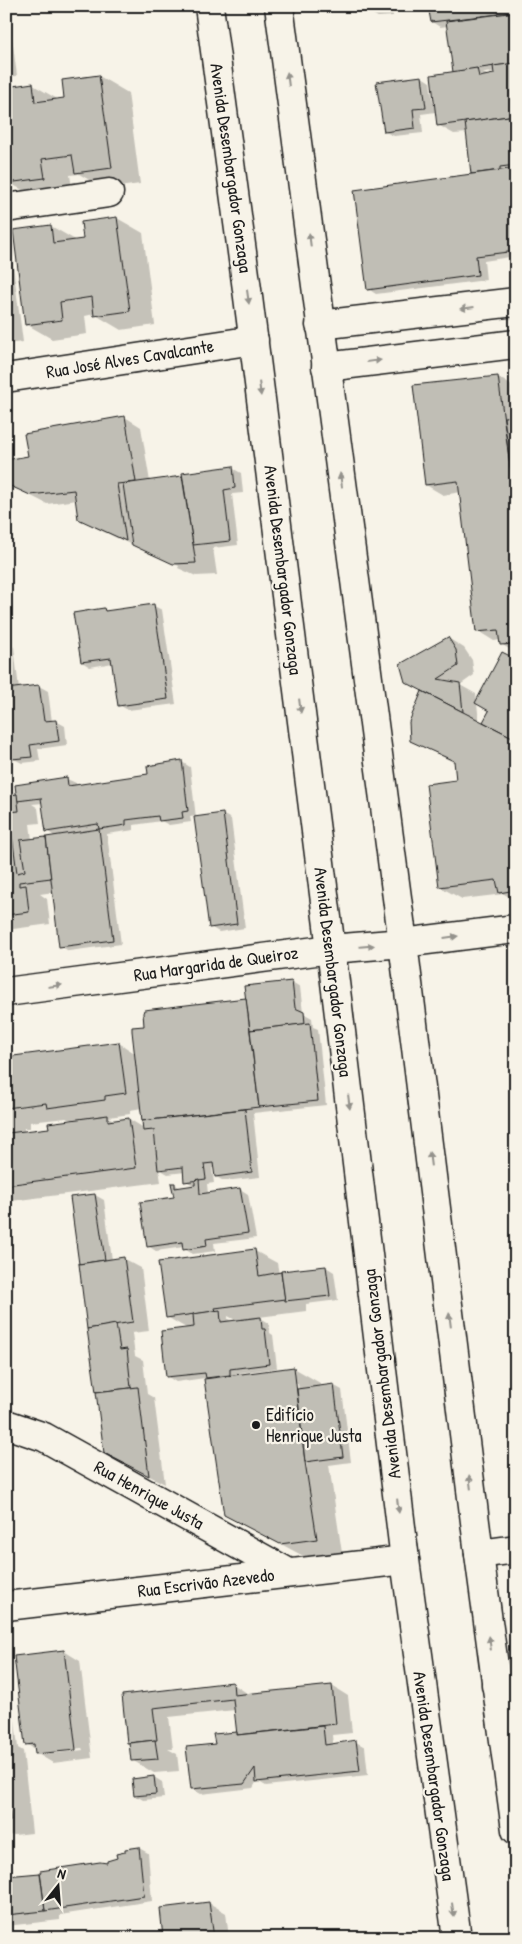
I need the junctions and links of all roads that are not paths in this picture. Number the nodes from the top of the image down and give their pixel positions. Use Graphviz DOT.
graph roads {
  1 [pos="209,6"];
  2 [pos="279,6"];
  3 [pos="109,193"];
  4 [pos="6,208"];
  5 [pos="516,302"];
  6 [pos="320,325"];
  7 [pos="254,340"];
  8 [pos="516,344"];
  9 [pos="326,366"];
  10 [pos="6,378"];
  11 [pos="516,929"];
  12 [pos="403,943"];
  13 [pos="331,949"];
  14 [pos="6,992"];
  15 [pos="6,1424"];
  16 [pos="516,1549"];
  17 [pos="479,1554"];
  18 [pos="405,1560"];
  19 [pos="289,1573"];
  20 [pos="6,1606"];
  21 [pos="506,1684"];
  22 [pos="516,1830"];
  23 [pos="457,1938"];
  1 -- 7 [label="main road, Avenida Desembargador Gonzaga, one-way"];
  6 -- 2 [label="main road, one-way"];
  3 -- 4 [label="main road"];
  5 -- 6 [label="main road, one-way"];
  6 -- 9 [label="main road"];
  7 -- 10 [label="main road, Rua José Alves Cavalcante"];
  7 -- 13 [label="main road, Avenida Desembargador Gonzaga, one-way"];
  9 -- 8 [label="main road, one-way"];
  12 -- 9 [label="main road, one-way"];
  12 -- 11 [label="main road, Rua Margarida de Queiroz, one-way"];
  13 -- 12 [label="main road, Rua Margarida de Queiroz, one-way"];
  17 -- 12 [label="main road, one-way"];
  14 -- 13 [label="main road, Rua Margarida de Queiroz, one-way"];
  13 -- 18 [label="main road, Avenida Desembargador Gonzaga, one-way"];
  15 -- 19 [label="main road, Rua Henrique Justa"];
  16 -- 17 [label="main road"];
  21 -- 17 [label="main road, one-way"];
  18 -- 19 [label="main road, Rua Escrivão Azevedo"];
  18 -- 23 [label="main road, Avenida Desembargador Gonzaga, one-way"];
  19 -- 20 [label="main road, Rua Escrivão Azevedo"];
  21 -- 22 [label="main road"];
}
